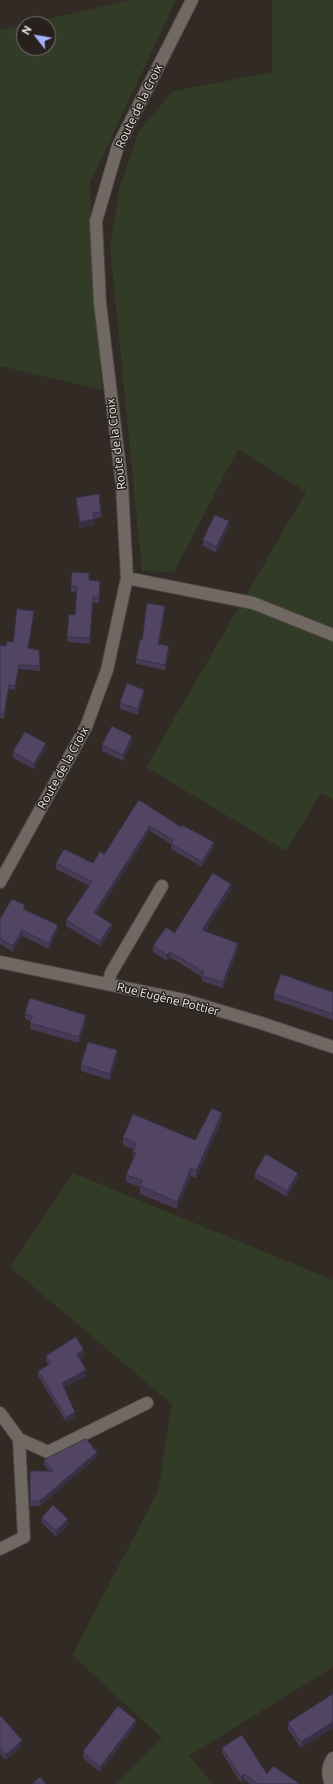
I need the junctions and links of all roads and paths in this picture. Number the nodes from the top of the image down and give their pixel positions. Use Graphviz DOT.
graph roads {
  1 [pos="192,0"];
  2 [pos="127,578"];
  3 [pos="333,635"];
  4 [pos="0,882"];
  5 [pos="162,886"];
  6 [pos="0,962"];
  7 [pos="108,984"];
  8 [pos="333,1048"];
  9 [pos="147,1403"];
  10 [pos="0,1413"];
  11 [pos="19,1440"];
  12 [pos="0,1549"];
  13 [pos="333,1758"];
  14 [pos="331,1784"];
  1 -- 2 [label="street, Route de la Croix"];
  2 -- 3 [label="street"];
  2 -- 4 [label="street, Route de la Croix"];
  5 -- 7 [label="street"];
  6 -- 7 [label="street, Rue Eugène Pottier"];
  7 -- 8 [label="street, Rue Eugène Pottier"];
  9 -- 11 [label="street"];
  10 -- 11 [label="street"];
  11 -- 12 [label="street"];
  13 -- 14 [label="street"];
}
